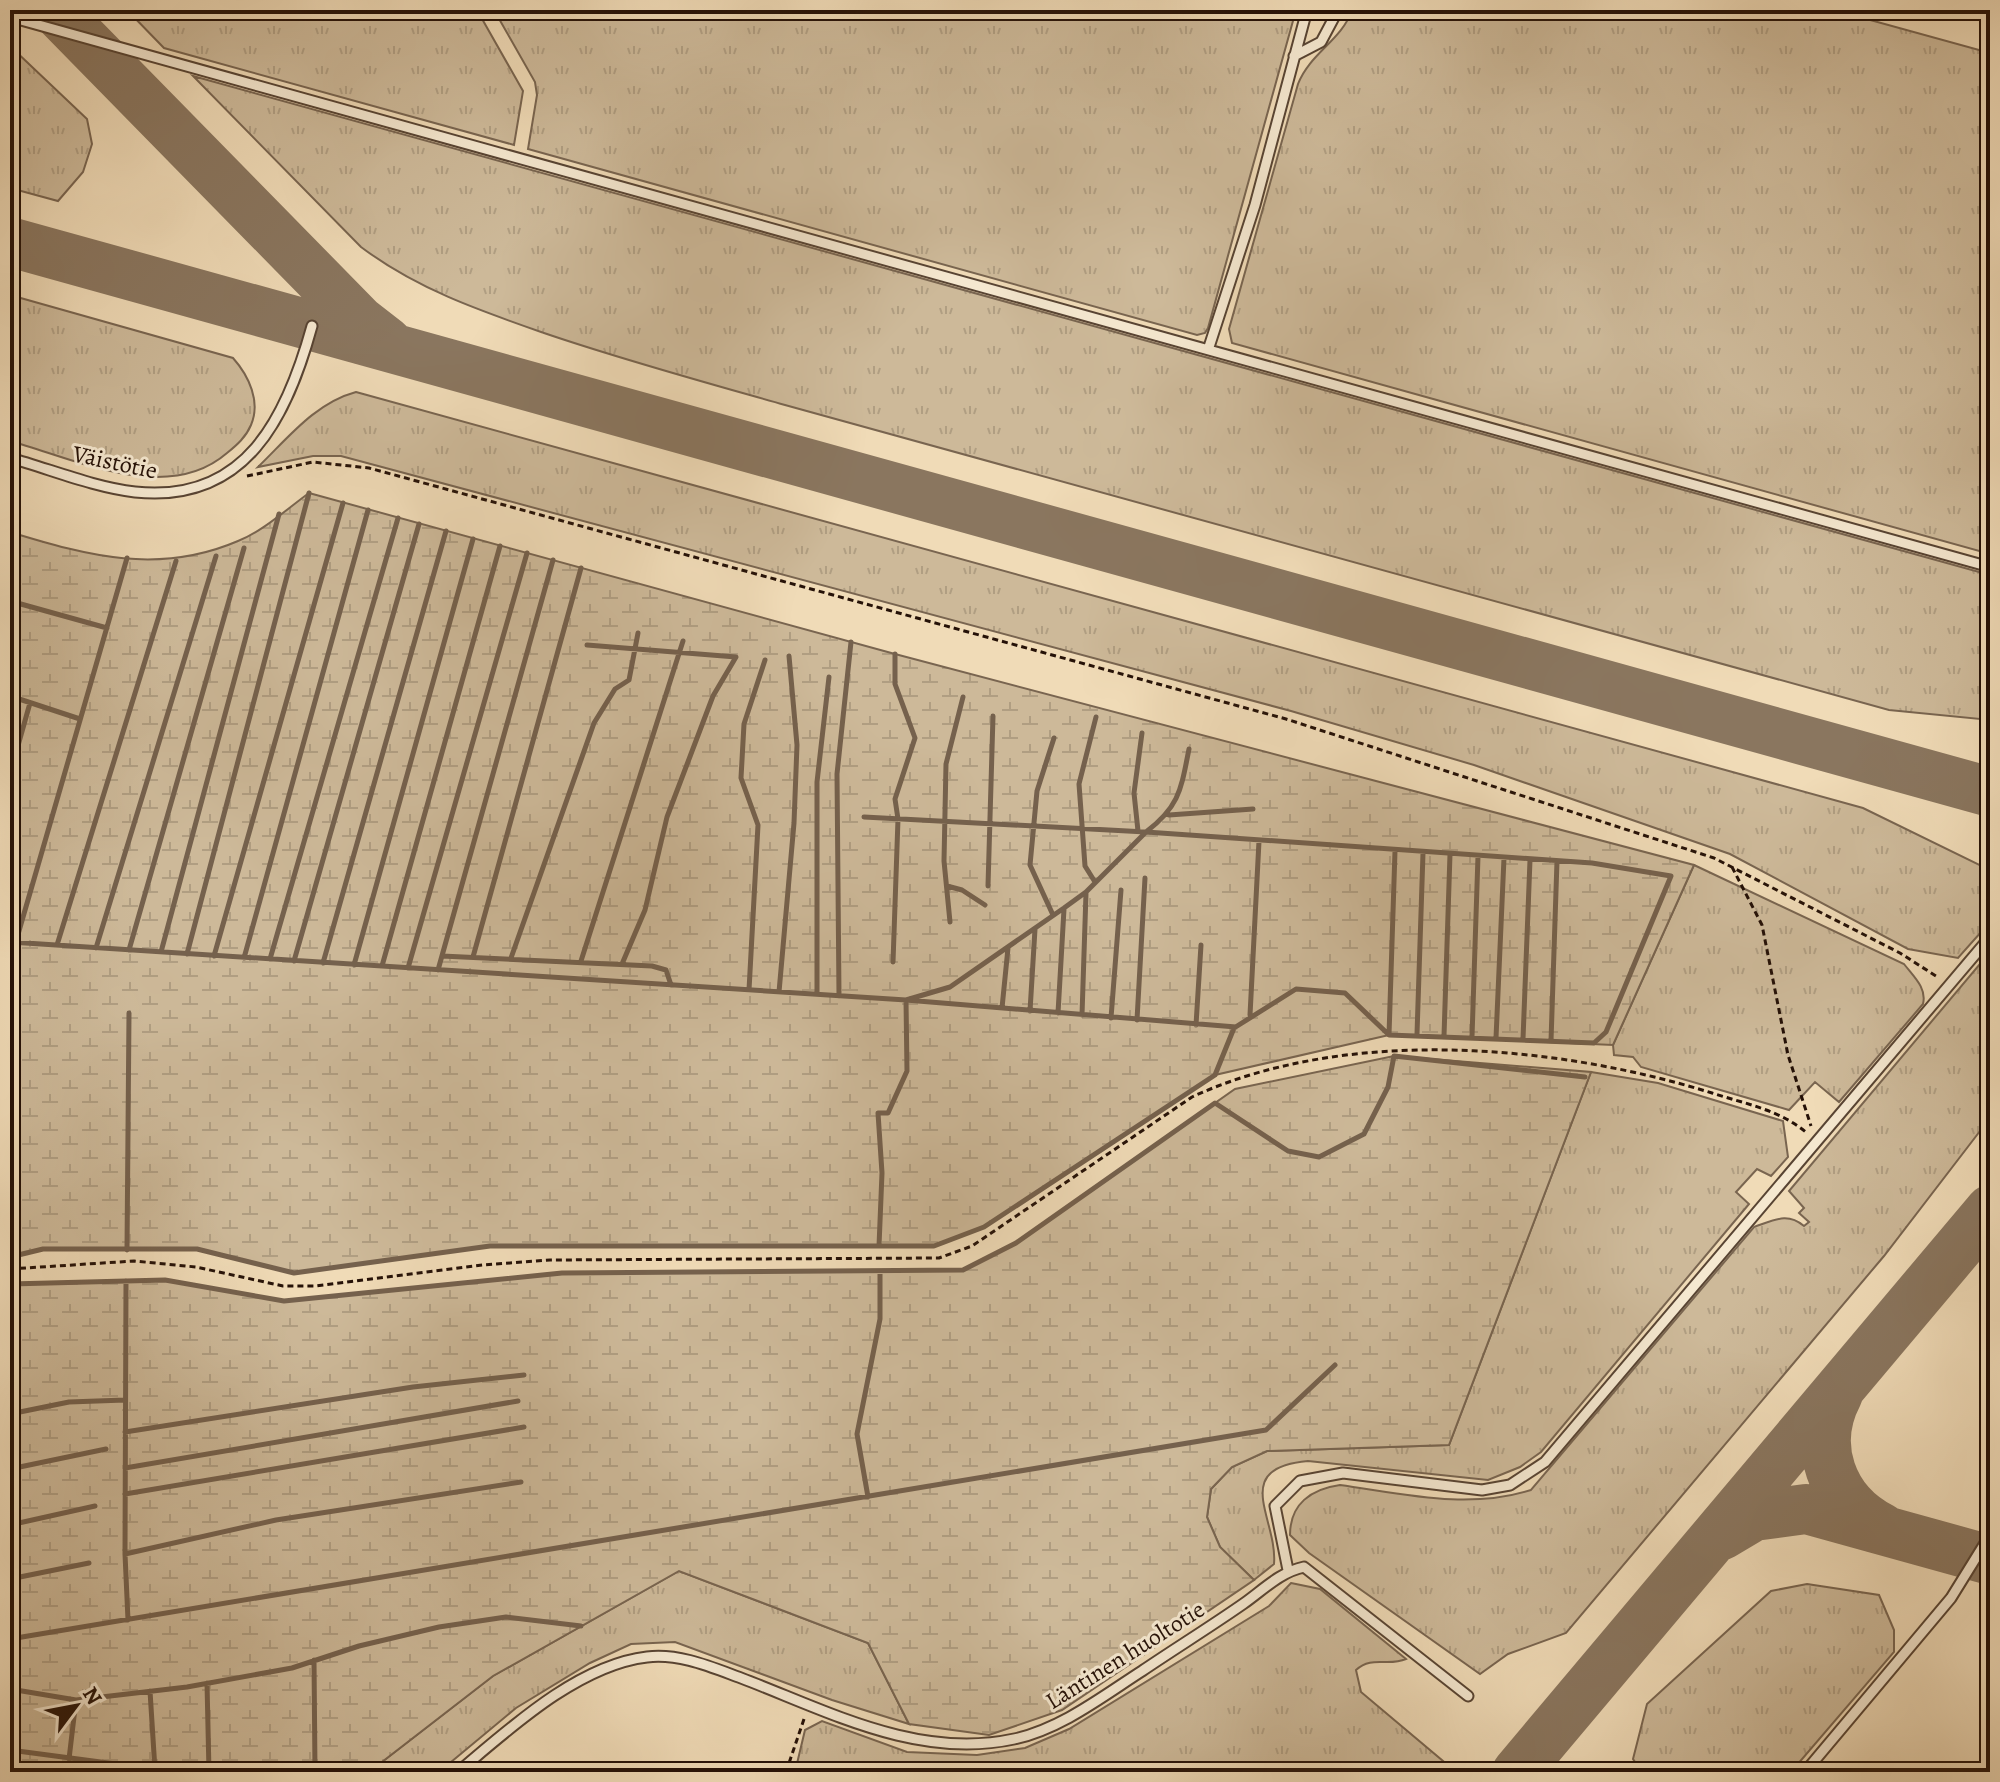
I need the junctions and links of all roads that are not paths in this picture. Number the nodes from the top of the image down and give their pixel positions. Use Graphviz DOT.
graph roads {
  1 [pos="1307,10"];
  2 [pos="1338,10"];
  3 [pos="10,17"];
  4 [pos="1294,56"];
  5 [pos="312,326"];
  6 [pos="1209,347"];
  7 [pos="10,458"];
  8 [pos="1990,567"];
  9 [pos="1990,937"];
  10 [pos="1990,1535"];
  11 [pos="1288,1570"];
  12 [pos="1468,1696"];
  13 [pos="458,1772"];
  14 [pos="1805,1772"];
  1 -- 4 [label="lane"];
  2 -- 4 [label="lane"];
  3 -- 6 [label="lane"];
  4 -- 6 [label="lane"];
  5 -- 7 [label="lane, Väistötie"];
  6 -- 8 [label="lane"];
  9 -- 11 [label="lane"];
  10 -- 14 [label="lane"];
  11 -- 12 [label="lane"];
  11 -- 13 [label="lane, Läntinen huoltotie"];
}
